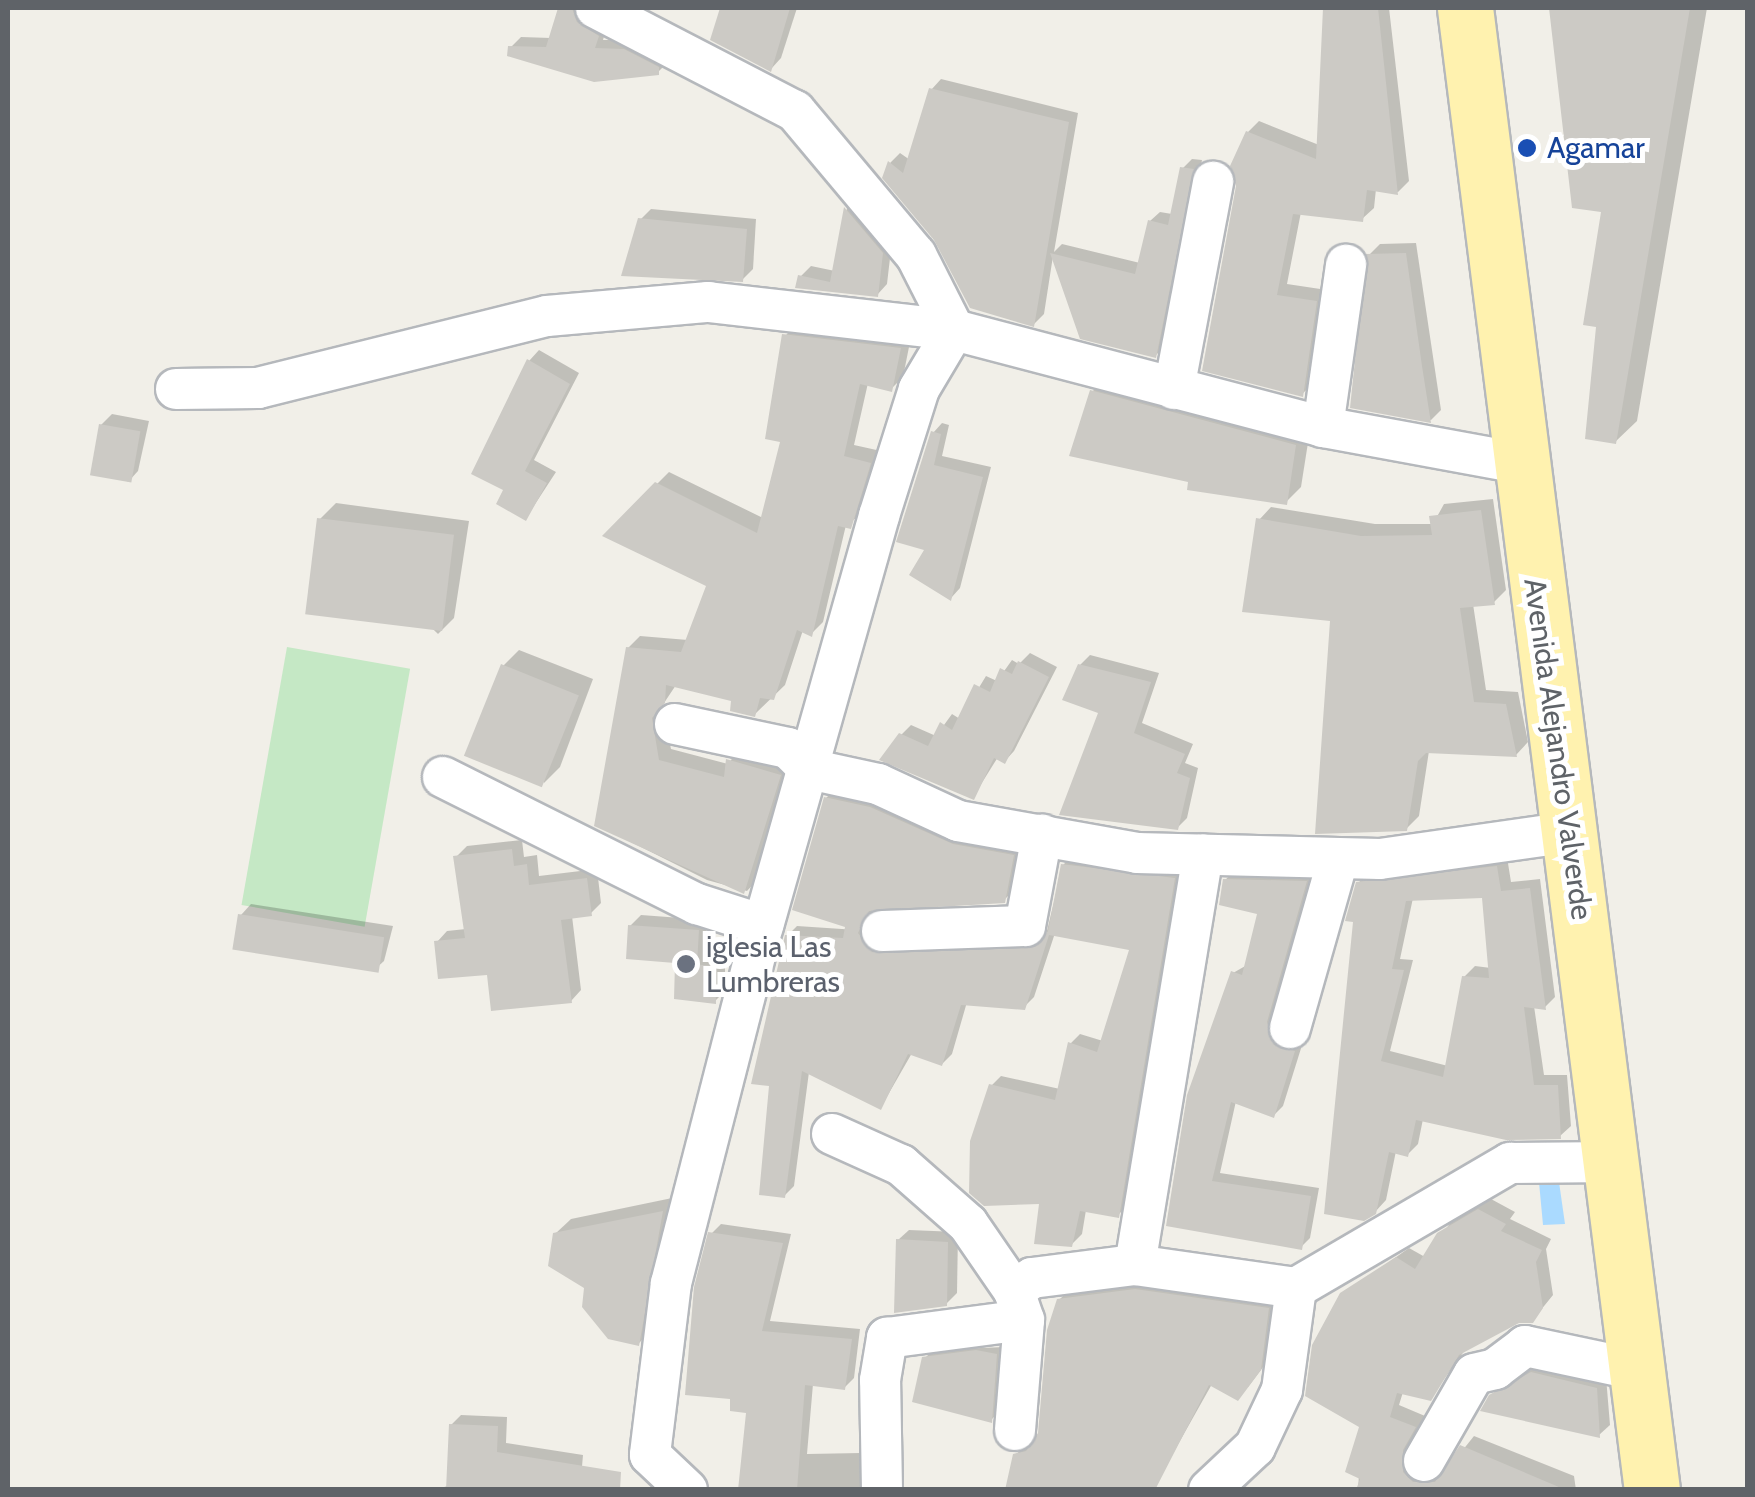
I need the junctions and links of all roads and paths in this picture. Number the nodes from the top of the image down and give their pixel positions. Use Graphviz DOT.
graph roads {
  1 [pos="596,8"];
  2 [pos="1465,8"];
  3 [pos="1213,182"];
  4 [pos="1346,265"];
  5 [pos="954,330"];
  6 [pos="176,389"];
  7 [pos="1174,389"];
  8 [pos="1323,427"];
  9 [pos="1519,463"];
  10 [pos="675,724"];
  11 [pos="809,769"];
  12 [pos="443,778"];
  13 [pos="1569,832"];
  14 [pos="1042,836"];
  15 [pos="1203,856"];
  16 [pos="1338,859"];
  17 [pos="763,925"];
  18 [pos="882,931"];
  19 [pos="1290,1028"];
  20 [pos="832,1134"];
  21 [pos="1614,1162"];
  22 [pos="1135,1265"];
  23 [pos="1296,1288"];
  24 [pos="1019,1306"];
  25 [pos="1638,1370"];
  26 [pos="1015,1430"];
  27 [pos="1424,1461"];
  28 [pos="668,1482"];
  29 [pos="882,1490"];
  30 [pos="1209,1490"];
  31 [pos="1652,1490"];
  1 -- 5 [label="street"];
  2 -- 9 [label="main road, Avenida Alejandro Valverde"];
  3 -- 7 [label="street"];
  4 -- 8 [label="street"];
  5 -- 6 [label="street"];
  5 -- 7 [label="street"];
  5 -- 11 [label="street"];
  7 -- 8 [label="street"];
  8 -- 9 [label="street"];
  9 -- 13 [label="main road, Avenida Alejandro Valverde"];
  10 -- 11 [label="street"];
  11 -- 14 [label="street"];
  11 -- 17 [label="street"];
  12 -- 17 [label="street"];
  13 -- 16 [label="street"];
  13 -- 21 [label="main road, Avenida Alejandro Valverde"];
  14 -- 15 [label="street"];
  14 -- 18 [label="street"];
  15 -- 16 [label="street"];
  15 -- 22 [label="street"];
  16 -- 19 [label="street"];
  17 -- 28 [label="street"];
  20 -- 24 [label="street"];
  21 -- 23 [label="street"];
  21 -- 25 [label="main road, Avenida Alejandro Valverde"];
  22 -- 23 [label="street"];
  22 -- 24 [label="street"];
  23 -- 30 [label="street"];
  24 -- 26 [label="street"];
  24 -- 29 [label="street"];
  25 -- 27 [label="street"];
  25 -- 31 [label="main road, Avenida Alejandro Valverde"];
}
